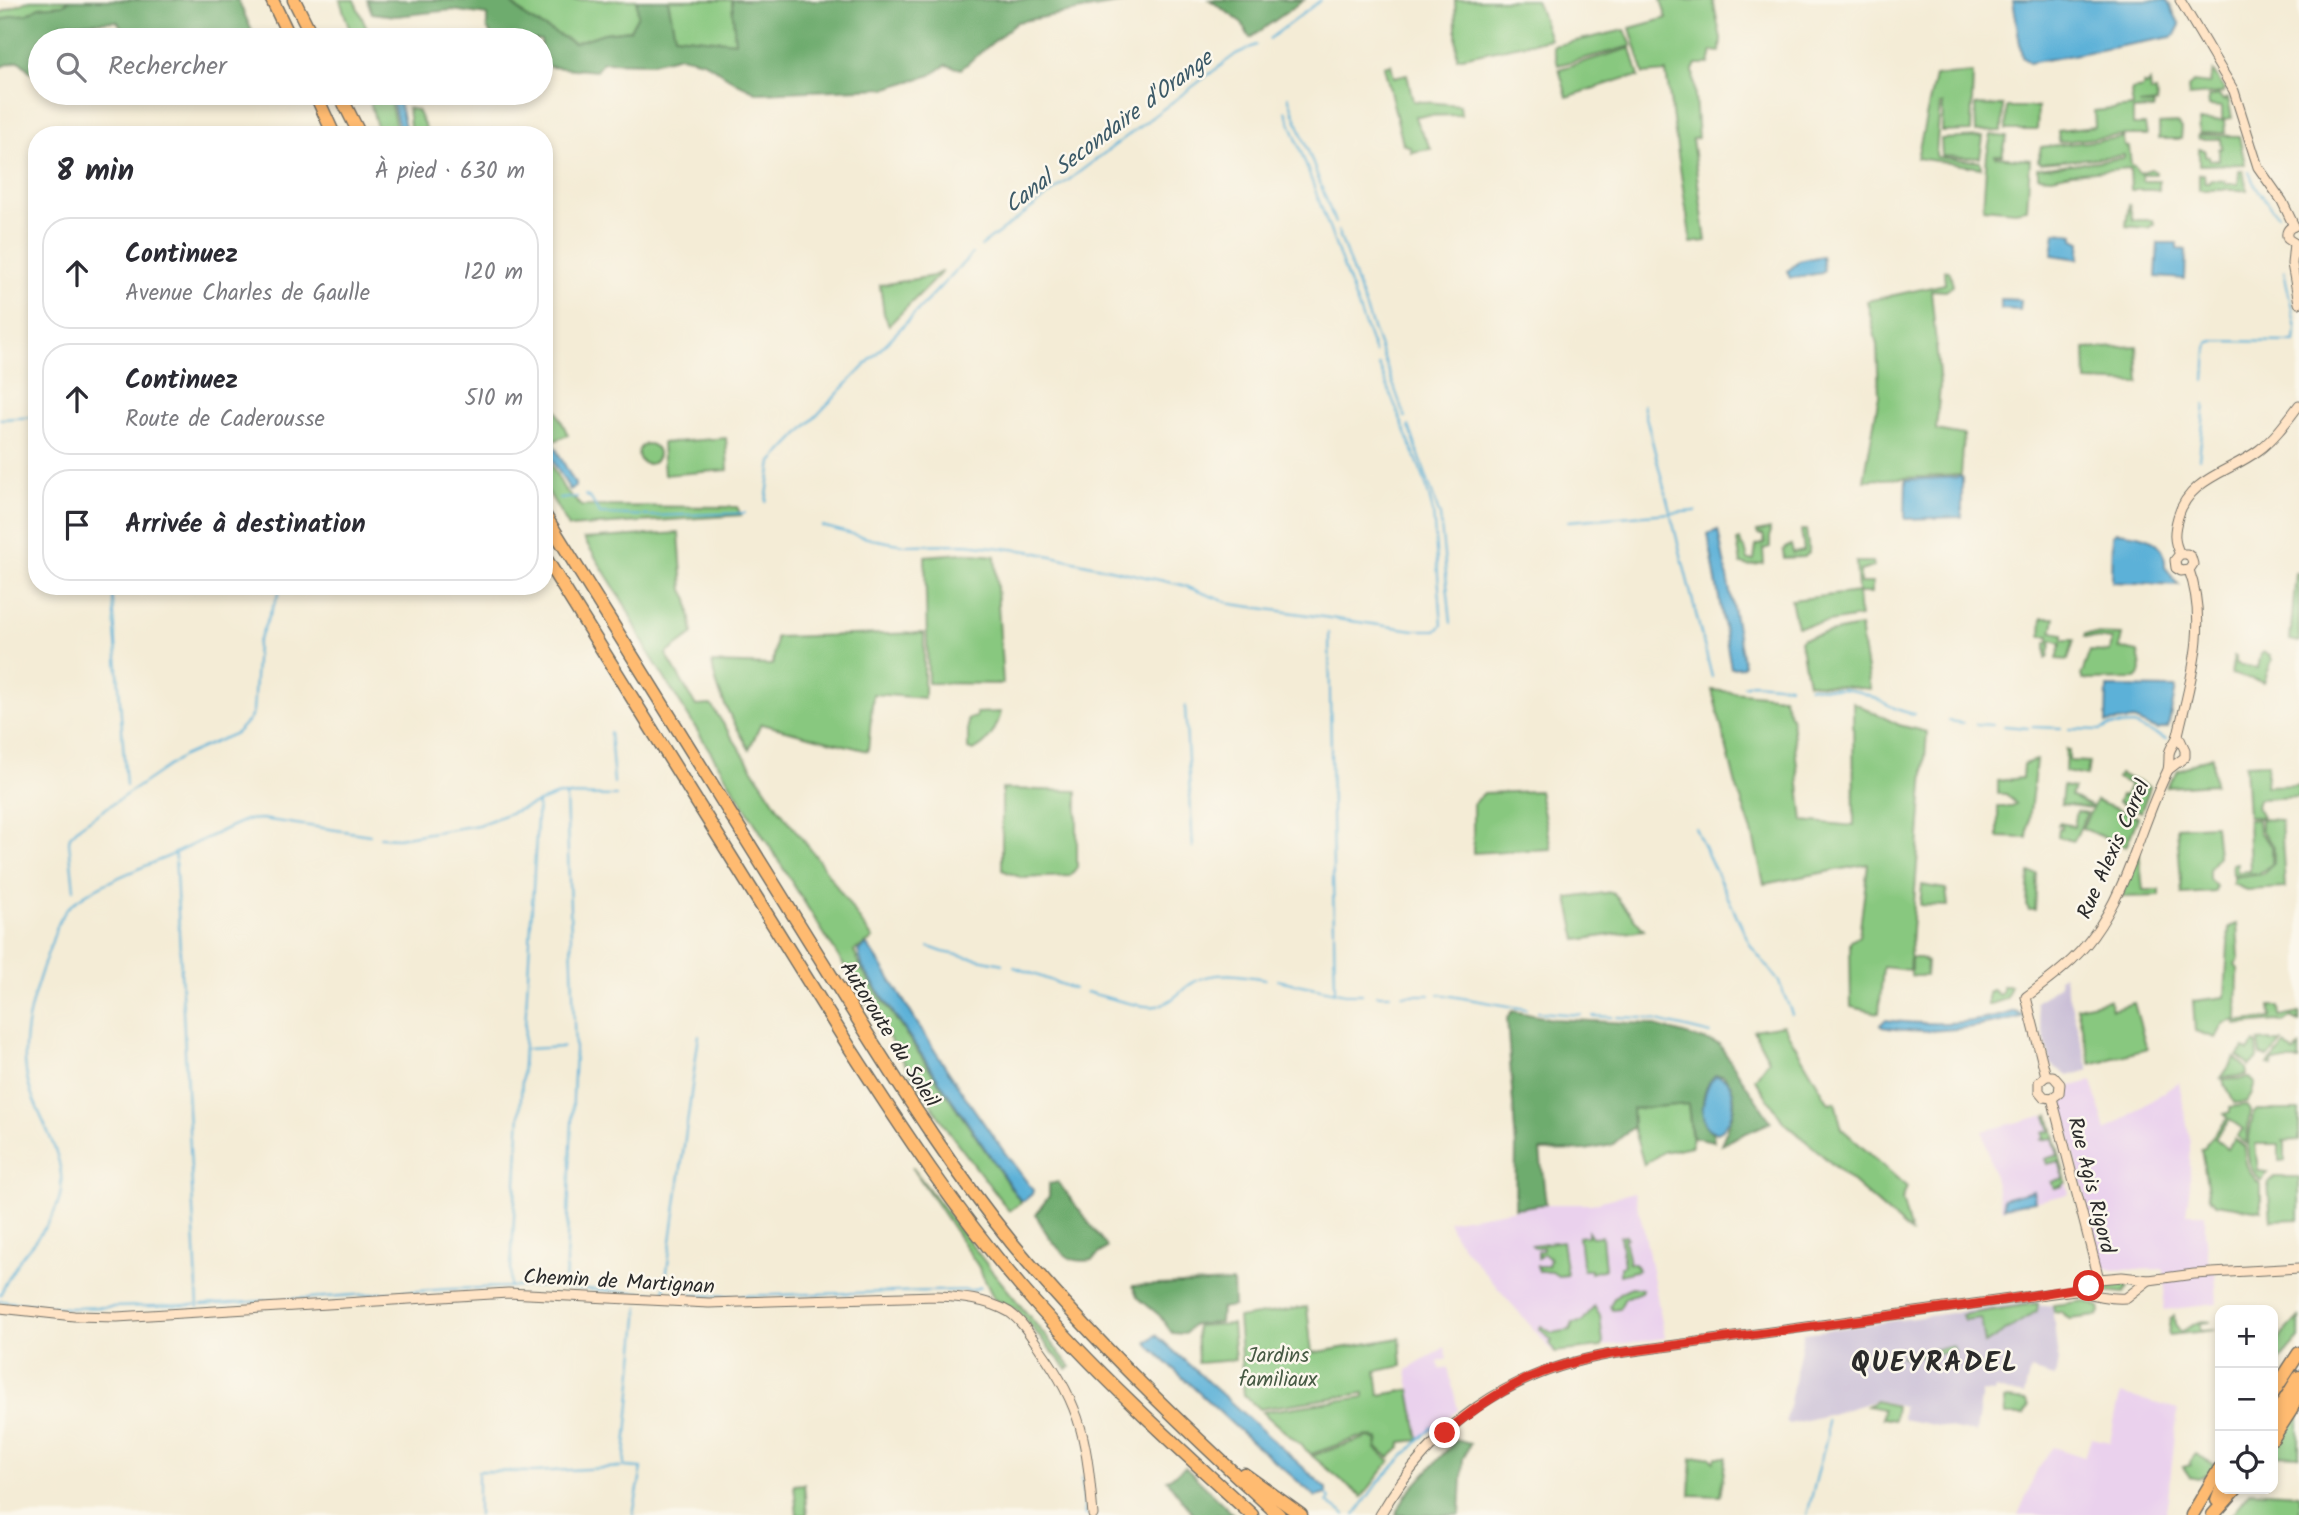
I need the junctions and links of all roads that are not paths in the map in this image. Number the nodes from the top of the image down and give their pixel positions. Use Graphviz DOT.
graph roads {
  1 [pos="272,0"];
  2 [pos="294,0"];
  3 [pos="2180,0"];
  4 [pos="285,28"];
  5 [pos="308,28"];
  6 [pos="320,105"];
  7 [pos="345,105"];
  8 [pos="330,126"];
  9 [pos="356,126"];
  10 [pos="2296,226"];
  11 [pos="2297,243"];
  12 [pos="2299,303"];
  13 [pos="2299,405"];
  14 [pos="553,529"];
  15 [pos="553,570"];
  16 [pos="2178,746"];
  17 [pos="2174,760"];
  18 [pos="2026,997"];
  19 [pos="2046,1076"];
  20 [pos="2052,1098"];
  21 [pos="2299,1268"];
  22 [pos="2275,1271"];
  23 [pos="2299,1274"];
  24 [pos="2130,1279"];
  25 [pos="2149,1280"];
  26 [pos="2096,1286"];
  27 [pos="2135,1290"];
  28 [pos="0,1308"];
  29 [pos="2299,1353"];
  30 [pos="2299,1363"];
  31 [pos="2278,1369"];
  32 [pos="2299,1369"];
  33 [pos="2299,1377"];
  34 [pos="2278,1380"];
  35 [pos="2278,1387"];
  36 [pos="2278,1389"];
  37 [pos="2299,1389"];
  38 [pos="2278,1400"];
  39 [pos="2278,1411"];
  40 [pos="2278,1420"];
  41 [pos="2278,1431"];
  42 [pos="1199,1441"];
  43 [pos="2215,1476"];
  44 [pos="2222,1494"];
  45 [pos="2231,1494"];
  46 [pos="1093,1515"];
  47 [pos="1252,1515"];
  48 [pos="1279,1515"];
  49 [pos="1301,1515"];
  50 [pos="1380,1515"];
  51 [pos="2192,1515"];
  52 [pos="2211,1515"];
  1 -- 4 [label="highway"];
  2 -- 5 [label="highway"];
  3 -- 10 [label="main road"];
  6 -- 8 [label="highway"];
  7 -- 9 [label="highway"];
  10 -- 11 [label="main road"];
  11 -- 12 [label="main road"];
  13 -- 16 [label="main road"];
  14 -- 42 [label="highway, Autoroute du Soleil"];
  15 -- 47 [label="highway, Autoroute du Soleil"];
  16 -- 17 [label="main road"];
  16 -- 17 [label="main road"];
  17 -- 18 [label="main road, Rue Alexis Carrel"];
  18 -- 19 [label="main road, Rue Agis Rigord"];
  19 -- 20 [label="main road, Rue Agis Rigord"];
  19 -- 20 [label="main road, Rue Agis Rigord"];
  20 -- 26 [label="main road, Rue Agis Rigord"];
  21 -- 22 [label="main road"];
  22 -- 23 [label="main road"];
  22 -- 25 [label="main road"];
  24 -- 25 [label="main road"];
  24 -- 26 [label="main road"];
  24 -- 27 [label="main road"];
  25 -- 27 [label="main road"];
  26 -- 27 [label="main road"];
  26 -- 50 [label="main road"];
  28 -- 46 [label="main road, Chemin de Martignan"];
  29 -- 31 [label="highway"];
  29 -- 34 [label="highway"];
  29 -- 35 [label="highway"];
  30 -- 36 [label="highway"];
  32 -- 38 [label="highway"];
  33 -- 39 [label="highway"];
  37 -- 40 [label="highway"];
  37 -- 41 [label="highway"];
  42 -- 48 [label="highway, Autoroute du Soleil"];
  42 -- 49 [label="highway"];
  43 -- 51 [label="highway"];
  44 -- 52 [label="highway"];
  45 -- 52 [label="highway"];
}
